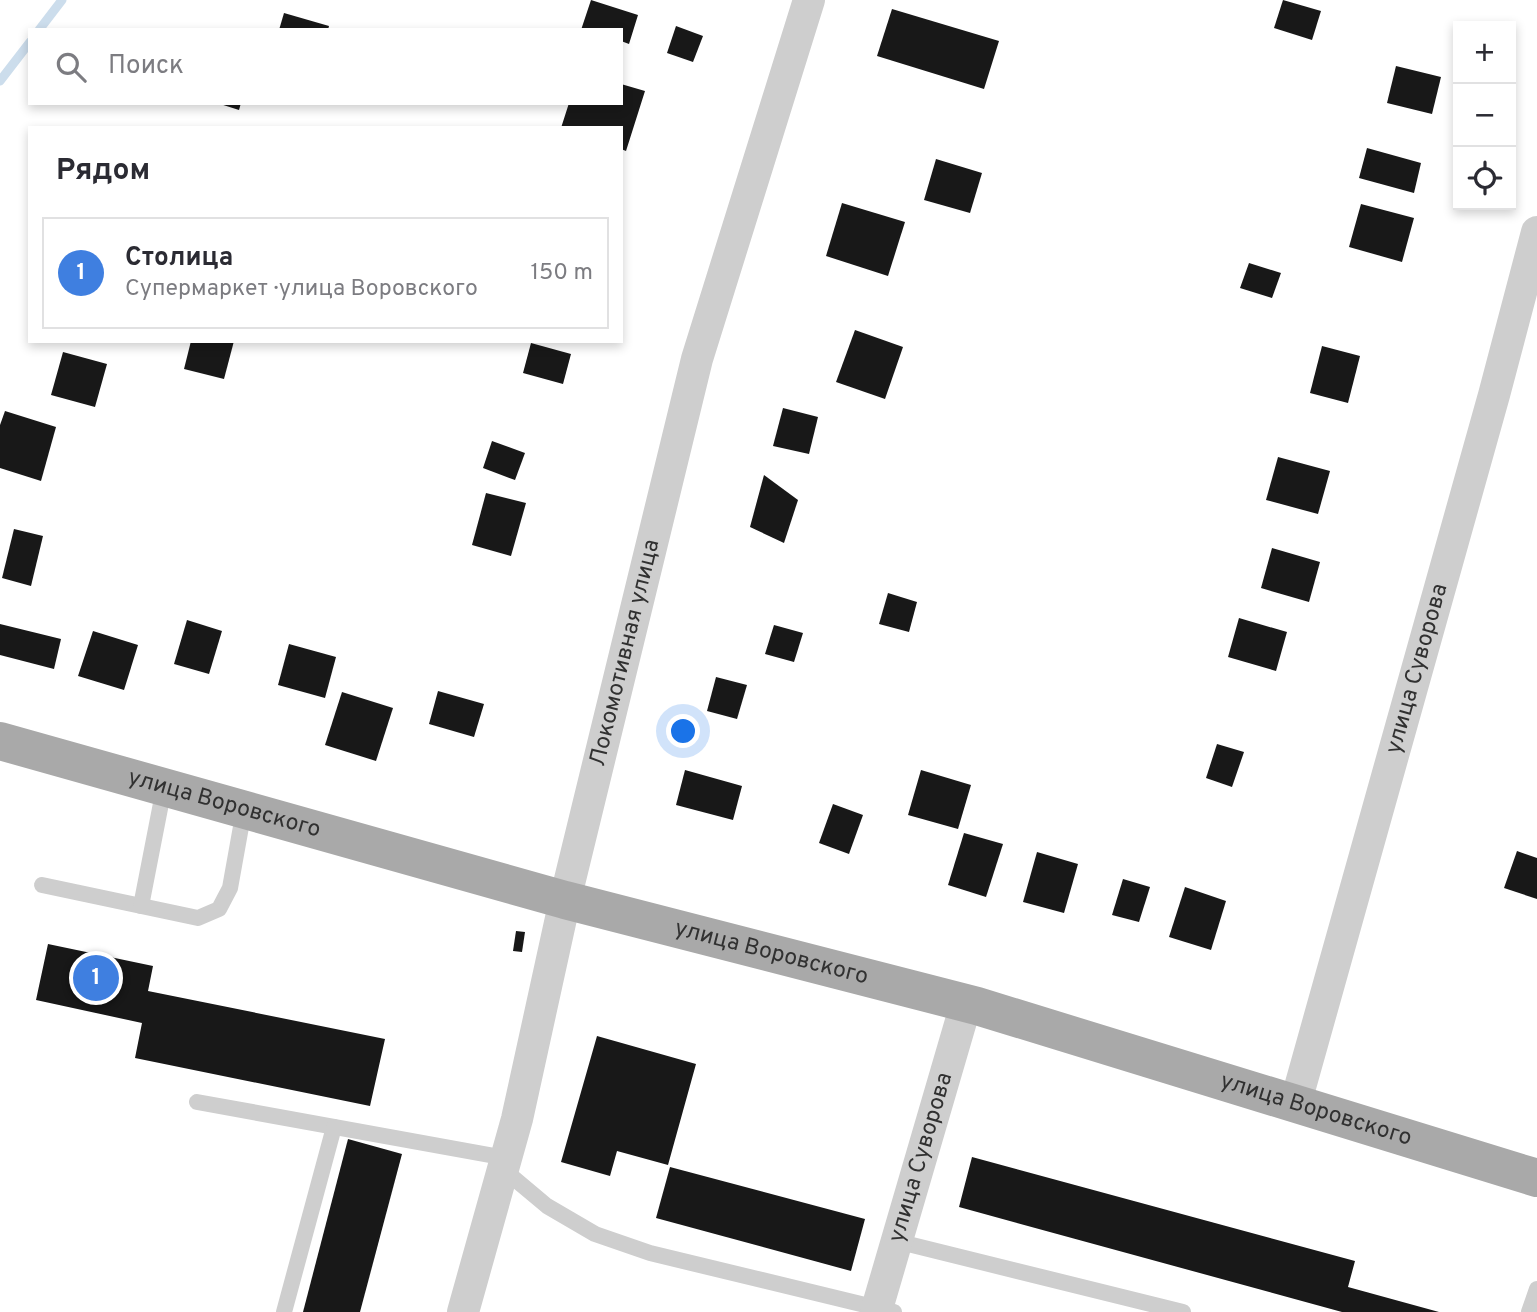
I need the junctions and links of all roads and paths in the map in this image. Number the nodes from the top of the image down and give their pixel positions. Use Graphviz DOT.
graph roads {
  1 [pos="809,0"];
  2 [pos="1537,232"];
  3 [pos="0,741"];
  4 [pos="164,788"];
  5 [pos="244,810"];
  6 [pos="42,885"];
  7 [pos="565,900"];
  8 [pos="141,906"];
  9 [pos="966,1004"];
  10 [pos="197,1102"];
  11 [pos="1294,1105"];
  12 [pos="334,1127"];
  13 [pos="504,1164"];
  14 [pos="1537,1178"];
  15 [pos="897,1241"];
  16 [pos="1537,1289"];
  17 [pos="882,1310"];
  18 [pos="284,1312"];
  19 [pos="463,1312"];
  20 [pos="1183,1312"];
  21 [pos="1529,1312"];
  1 -- 7 [label="street, Локомотивная улица"];
  2 -- 11 [label="street, улица Суворова"];
  3 -- 4 [label="main road, улица Воровского"];
  4 -- 5 [label="main road, улица Воровского"];
  4 -- 8 [label="lane"];
  5 -- 7 [label="main road, улица Воровского"];
  5 -- 8 [label="lane"];
  6 -- 8 [label="lane"];
  7 -- 9 [label="main road, улица Воровского"];
  7 -- 13 [label="street, Локомотивная улица"];
  9 -- 11 [label="main road, улица Воровского"];
  9 -- 15 [label="street, улица Суворова"];
  10 -- 12 [label="lane"];
  11 -- 14 [label="main road, улица Воровского"];
  12 -- 13 [label="lane"];
  12 -- 18 [label="lane"];
  13 -- 17 [label="lane"];
  13 -- 19 [label="street, Локомотивная улица"];
  15 -- 17 [label="street, улица Суворова"];
  15 -- 20 [label="lane"];
  16 -- 21 [label="lane"];
}
